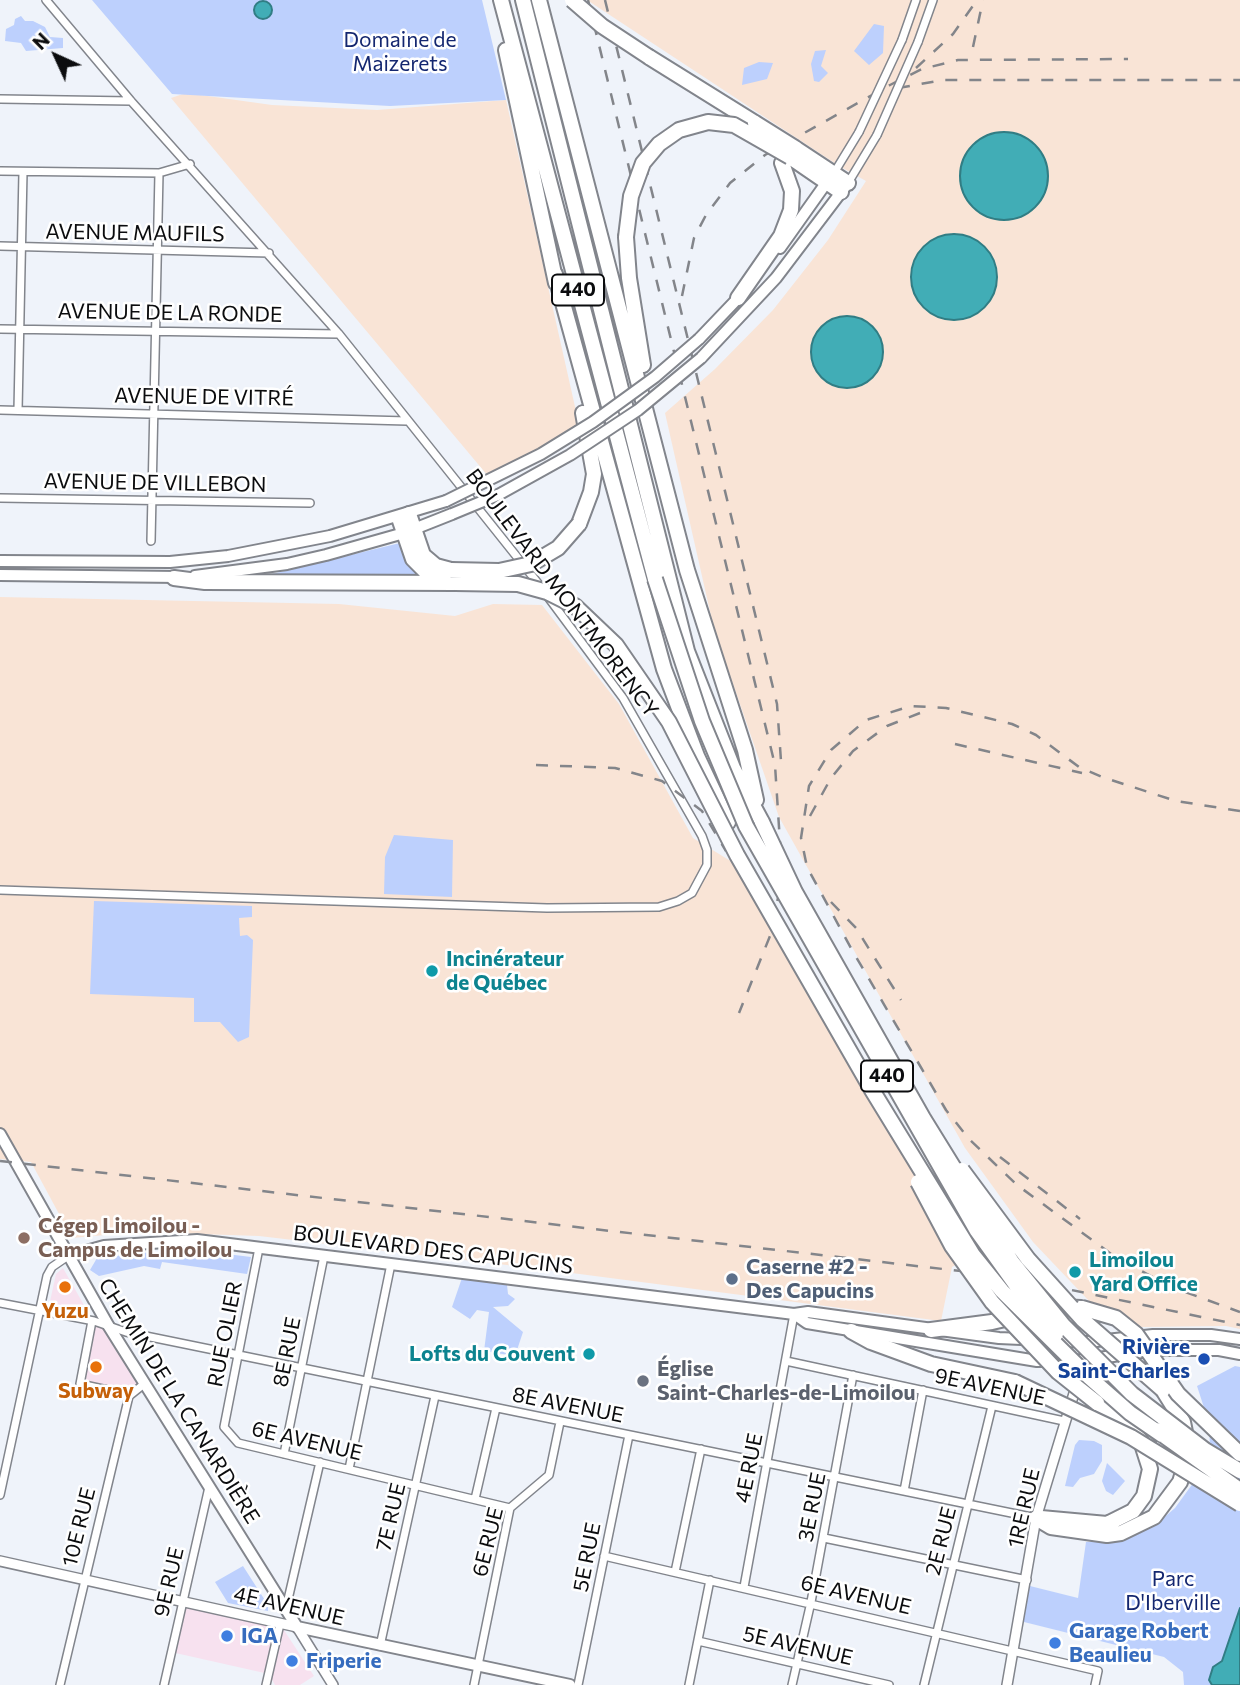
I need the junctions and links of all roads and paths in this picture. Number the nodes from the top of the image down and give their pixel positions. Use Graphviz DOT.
graph roads {
  1 [pos="46,0"];
  2 [pos="500,0"];
  3 [pos="523,0"];
  4 [pos="540,0"];
  5 [pos="572,0"];
  6 [pos="916,0"];
  7 [pos="933,0"];
  8 [pos="0,99"];
  9 [pos="131,101"];
  10 [pos="789,156"];
  11 [pos="190,164"];
  12 [pos="0,171"];
  13 [pos="23,172"];
  14 [pos="159,173"];
  15 [pos="830,177"];
  16 [pos="844,188"];
  17 [pos="0,246"];
  18 [pos="20,247"];
  19 [pos="157,252"];
  20 [pos="269,253"];
  21 [pos="555,274"];
  22 [pos="738,298"];
  23 [pos="0,329"];
  24 [pos="18,329"];
  25 [pos="155,330"];
  26 [pos="339,334"];
  27 [pos="0,410"];
  28 [pos="18,410"];
  29 [pos="155,413"];
  30 [pos="408,421"];
  31 [pos="667,487"];
  32 [pos="0,498"];
  33 [pos="151,501"];
  34 [pos="310,503"];
  35 [pos="404,516"];
  36 [pos="409,531"];
  37 [pos="151,541"];
  38 [pos="0,561"];
  39 [pos="0,575"];
  40 [pos="174,578"];
  41 [pos="452,579"];
  42 [pos="655,579"];
  43 [pos="762,822"];
  44 [pos="0,890"];
  45 [pos="759,890"];
  46 [pos="872,1090"];
  47 [pos="923,1118"];
  48 [pos="0,1134"];
  49 [pos="259,1248"];
  50 [pos="68,1256"];
  51 [pos="324,1256"];
  52 [pos="391,1264"];
  53 [pos="0,1303"];
  54 [pos="39,1311"];
  55 [pos="794,1314"];
  56 [pos="94,1321"];
  57 [pos="108,1325"];
  58 [pos="931,1330"];
  59 [pos="851,1331"];
  60 [pos="1240,1339"];
  61 [pos="1087,1342"];
  62 [pos="1240,1354"];
  63 [pos="239,1355"];
  64 [pos="1098,1358"];
  65 [pos="1084,1360"];
  66 [pos="786,1361"];
  67 [pos="302,1368"];
  68 [pos="1079,1374"];
  69 [pos="853,1375"];
  70 [pos="367,1381"];
  71 [pos="144,1384"];
  72 [pos="923,1390"];
  73 [pos="129,1396"];
  74 [pos="435,1396"];
  75 [pos="992,1406"];
  76 [pos="496,1408"];
  77 [pos="1064,1421"];
  78 [pos="560,1422"];
  79 [pos="224,1427"];
  80 [pos="629,1435"];
  81 [pos="1162,1435"];
  82 [pos="701,1449"];
  83 [pos="284,1454"];
  84 [pos="1240,1454"];
  85 [pos="320,1462"];
  86 [pos="768,1462"];
  87 [pos="349,1469"];
  88 [pos="1240,1471"];
  89 [pos="836,1477"];
  90 [pos="416,1485"];
  91 [pos="209,1487"];
  92 [pos="1240,1490"];
  93 [pos="904,1491"];
  94 [pos="0,1495"];
  95 [pos="475,1499"];
  96 [pos="968,1504"];
  97 [pos="1240,1504"];
  98 [pos="510,1507"];
  99 [pos="1037,1518"];
  100 [pos="824,1538"];
  101 [pos="604,1556"];
  102 [pos="0,1561"];
  103 [pos="953,1564"];
  104 [pos="675,1572"];
  105 [pos="84,1580"];
  106 [pos="710,1580"];
  107 [pos="1027,1580"];
  108 [pos="744,1587"];
  109 [pos="183,1602"];
  110 [pos="811,1602"];
  111 [pos="285,1609"];
  112 [pos="280,1623"];
  113 [pos="297,1628"];
  114 [pos="937,1632"];
  115 [pos="698,1641"];
  116 [pos="380,1646"];
  117 [pos="1015,1650"];
  118 [pos="797,1663"];
  119 [pos="478,1665"];
  120 [pos="60,1685"];
  121 [pos="164,1685"];
  122 [pos="266,1685"];
  123 [pos="333,1685"];
  124 [pos="474,1685"];
  125 [pos="570,1685"];
  126 [pos="578,1685"];
  127 [pos="690,1685"];
  128 [pos="792,1685"];
  129 [pos="889,1685"];
  130 [pos="924,1685"];
  131 [pos="1007,1685"];
  132 [pos="1095,1685"];
  1 -- 9 [label="street, BOULEVARD MONTMORENCY"];
  2 -- 21 [label="highway"];
  2 -- 42 [label="highway, 440"];
  3 -- 42 [label="highway, 440"];
  4 -- 31 [label="highway"];
  5 -- 10 [label="highway, bridge"];
  6 -- 15 [label="street, bridge"];
  7 -- 16 [label="street, bridge"];
  8 -- 9 [label="street"];
  9 -- 11 [label="street, BOULEVARD MONTMORENCY"];
  10 -- 15 [label="highway"];
  10 -- 22 [label="highway"];
  10 -- 31 [label="highway, bridge"];
  11 -- 14 [label="street"];
  11 -- 20 [label="street, BOULEVARD MONTMORENCY"];
  12 -- 13 [label="street"];
  13 -- 14 [label="street"];
  13 -- 18 [label="street"];
  14 -- 19 [label="street"];
  15 -- 16 [label="highway"];
  15 -- 22 [label="main road"];
  16 -- 36 [label="main road, bridge"];
  17 -- 18 [label="street, AVENUE MAUFILS"];
  18 -- 19 [label="street, AVENUE MAUFILS"];
  18 -- 24 [label="street"];
  19 -- 20 [label="street, AVENUE MAUFILS"];
  19 -- 25 [label="street"];
  20 -- 26 [label="street, BOULEVARD MONTMORENCY"];
  21 -- 41 [label="highway, bridge"];
  21 -- 42 [label="highway"];
  22 -- 35 [label="main road, bridge"];
  23 -- 24 [label="street, AVENUE DE LA RONDE"];
  24 -- 25 [label="street, AVENUE DE LA RONDE"];
  24 -- 28 [label="street"];
  25 -- 26 [label="street, AVENUE DE LA RONDE"];
  25 -- 29 [label="street"];
  26 -- 30 [label="street, BOULEVARD MONTMORENCY"];
  27 -- 28 [label="street, AVENUE DE VITRÉ"];
  28 -- 29 [label="street, AVENUE DE VITRÉ"];
  29 -- 30 [label="street, AVENUE DE VITRÉ"];
  29 -- 33 [label="street"];
  30 -- 44 [label="street, BOULEVARD MONTMORENCY"];
  31 -- 43 [label="highway"];
  32 -- 33 [label="street, AVENUE DE VILLEBON"];
  33 -- 34 [label="street, AVENUE DE VILLEBON"];
  33 -- 37 [label="street"];
  35 -- 36 [label="highway"];
  35 -- 38 [label="main road"];
  36 -- 40 [label="main road"];
  36 -- 41 [label="highway"];
  39 -- 40 [label="main road"];
  40 -- 41 [label="highway"];
  41 -- 45 [label="highway, bridge"];
  42 -- 43 [label="highway, 440"];
  42 -- 45 [label="highway, bridge"];
  42 -- 81 [label="highway, 440, bridge"];
  43 -- 47 [label="highway, 440, bridge"];
  45 -- 46 [label="highway, bridge"];
  46 -- 81 [label="highway, bridge"];
  46 -- 99 [label="highway, bridge"];
  47 -- 88 [label="highway, 440, bridge"];
  47 -- 99 [label="highway, bridge"];
  48 -- 50 [label="main road, CHEMIN DE LA CANARDIÈRE"];
  49 -- 50 [label="main road, BOULEVARD DES CAPUCINS"];
  49 -- 51 [label="main road, BOULEVARD DES CAPUCINS"];
  49 -- 63 [label="street, RUE OLIER"];
  50 -- 54 [label="street"];
  50 -- 57 [label="main road, CHEMIN DE LA CANARDIÈRE"];
  51 -- 52 [label="main road, BOULEVARD DES CAPUCINS"];
  51 -- 67 [label="street, 8E RUE"];
  52 -- 55 [label="main road, BOULEVARD DES CAPUCINS"];
  52 -- 70 [label="street"];
  53 -- 54 [label="street, 8E AVENUE"];
  54 -- 56 [label="street, 8E AVENUE"];
  54 -- 94 [label="street"];
  55 -- 58 [label="main road, BOULEVARD DES CAPUCINS"];
  55 -- 59 [label="main road, BOULEVARD DES CAPUCINS"];
  55 -- 66 [label="street, 4E RUE"];
  56 -- 57 [label="street, 8E AVENUE"];
  56 -- 73 [label="street"];
  57 -- 63 [label="street, 8E AVENUE"];
  57 -- 71 [label="main road, CHEMIN DE LA CANARDIÈRE"];
  58 -- 61 [label="main road, BOULEVARD DES CAPUCINS"];
  58 -- 84 [label="highway, bridge"];
  59 -- 65 [label="main road, BOULEVARD DES CAPUCINS"];
  59 -- 97 [label="highway, bridge"];
  60 -- 61 [label="main road, BOULEVARD DES CAPUCINS"];
  61 -- 65 [label="street, 1RE RUE"];
  62 -- 64 [label="main road, BOULEVARD DES CAPUCINS"];
  63 -- 67 [label="street, 8E AVENUE"];
  63 -- 79 [label="street, RUE OLIER"];
  64 -- 65 [label="main road, BOULEVARD DES CAPUCINS"];
  64 -- 68 [label="main road"];
  65 -- 68 [label="street, 1RE RUE"];
  66 -- 69 [label="street, 9E AVENUE"];
  66 -- 86 [label="street, 4E RUE"];
  67 -- 70 [label="street, 8E AVENUE"];
  67 -- 83 [label="street, 8E RUE"];
  68 -- 77 [label="street, 1RE RUE"];
  69 -- 72 [label="street, 9E AVENUE"];
  69 -- 89 [label="street, 3E RUE"];
  70 -- 74 [label="street, 8E AVENUE"];
  70 -- 87 [label="street"];
  71 -- 73 [label="street"];
  71 -- 91 [label="main road, CHEMIN DE LA CANARDIÈRE"];
  72 -- 75 [label="street, 9E AVENUE"];
  72 -- 93 [label="street"];
  73 -- 105 [label="street, 10E RUE"];
  74 -- 76 [label="street, 8E AVENUE"];
  74 -- 90 [label="street, 7E RUE"];
  75 -- 77 [label="street, 9E AVENUE"];
  75 -- 96 [label="street, 2E RUE"];
  76 -- 78 [label="street, 8E AVENUE"];
  76 -- 95 [label="street"];
  77 -- 99 [label="street, 1RE RUE"];
  78 -- 80 [label="street, 8E AVENUE"];
  78 -- 98 [label="street, 6E RUE"];
  79 -- 83 [label="street, 6E AVENUE"];
  80 -- 82 [label="street, 8E AVENUE"];
  80 -- 101 [label="street, 5E RUE"];
  81 -- 92 [label="highway, 440, bridge"];
  82 -- 86 [label="street, 8E AVENUE"];
  82 -- 104 [label="street"];
  83 -- 85 [label="street, 6E AVENUE"];
  85 -- 87 [label="street, 6E AVENUE"];
  85 -- 111 [label="street"];
  86 -- 89 [label="street, 8E AVENUE"];
  86 -- 108 [label="street, 4E RUE"];
  87 -- 90 [label="street, 6E AVENUE"];
  89 -- 93 [label="street, 8E AVENUE"];
  89 -- 100 [label="street, 3E RUE"];
  90 -- 95 [label="street, 6E AVENUE"];
  90 -- 116 [label="street, 7E RUE"];
  91 -- 109 [label="street, 9E RUE"];
  91 -- 111 [label="main road, CHEMIN DE LA CANARDIÈRE"];
  93 -- 96 [label="street, 8E AVENUE"];
  95 -- 98 [label="street, 6E AVENUE"];
  96 -- 99 [label="street, 8E AVENUE"];
  96 -- 103 [label="street, 2E RUE"];
  98 -- 119 [label="street, 6E RUE"];
  99 -- 107 [label="street, 1RE RUE"];
  100 -- 103 [label="street"];
  100 -- 110 [label="street, 3E RUE"];
  101 -- 104 [label="street, 6E AVENUE"];
  101 -- 126 [label="street, 5E RUE"];
  102 -- 105 [label="street, 4E AVENUE"];
  103 -- 107 [label="street"];
  103 -- 114 [label="street, 2E RUE"];
  104 -- 106 [label="street, 6E AVENUE"];
  105 -- 109 [label="street, 4E AVENUE"];
  105 -- 120 [label="street, 10E RUE"];
  106 -- 108 [label="street, 6E AVENUE"];
  106 -- 115 [label="street"];
  107 -- 117 [label="street, 1RE RUE"];
  108 -- 110 [label="street, 6E AVENUE"];
  109 -- 112 [label="street, 4E AVENUE"];
  109 -- 121 [label="street, 9E RUE"];
  110 -- 114 [label="street, 6E AVENUE"];
  110 -- 118 [label="street, 3E RUE"];
  111 -- 113 [label="main road, CHEMIN DE LA CANARDIÈRE"];
  112 -- 113 [label="street, 4E AVENUE"];
  112 -- 122 [label="street"];
  113 -- 116 [label="main road, 4E AVENUE"];
  113 -- 123 [label="street, CHEMIN DE LA CANARDIÈRE"];
  114 -- 117 [label="street, 6E AVENUE"];
  114 -- 130 [label="street, 2E RUE"];
  115 -- 118 [label="street, 5E AVENUE"];
  115 -- 127 [label="street"];
  116 -- 119 [label="main road, 4E AVENUE"];
  117 -- 131 [label="street, 1RE RUE"];
  117 -- 132 [label="street, 6E AVENUE"];
  118 -- 128 [label="street, 3E RUE"];
  118 -- 129 [label="street, 5E AVENUE"];
  119 -- 124 [label="street, 6E RUE"];
  119 -- 125 [label="main road, 4E AVENUE"];
}
